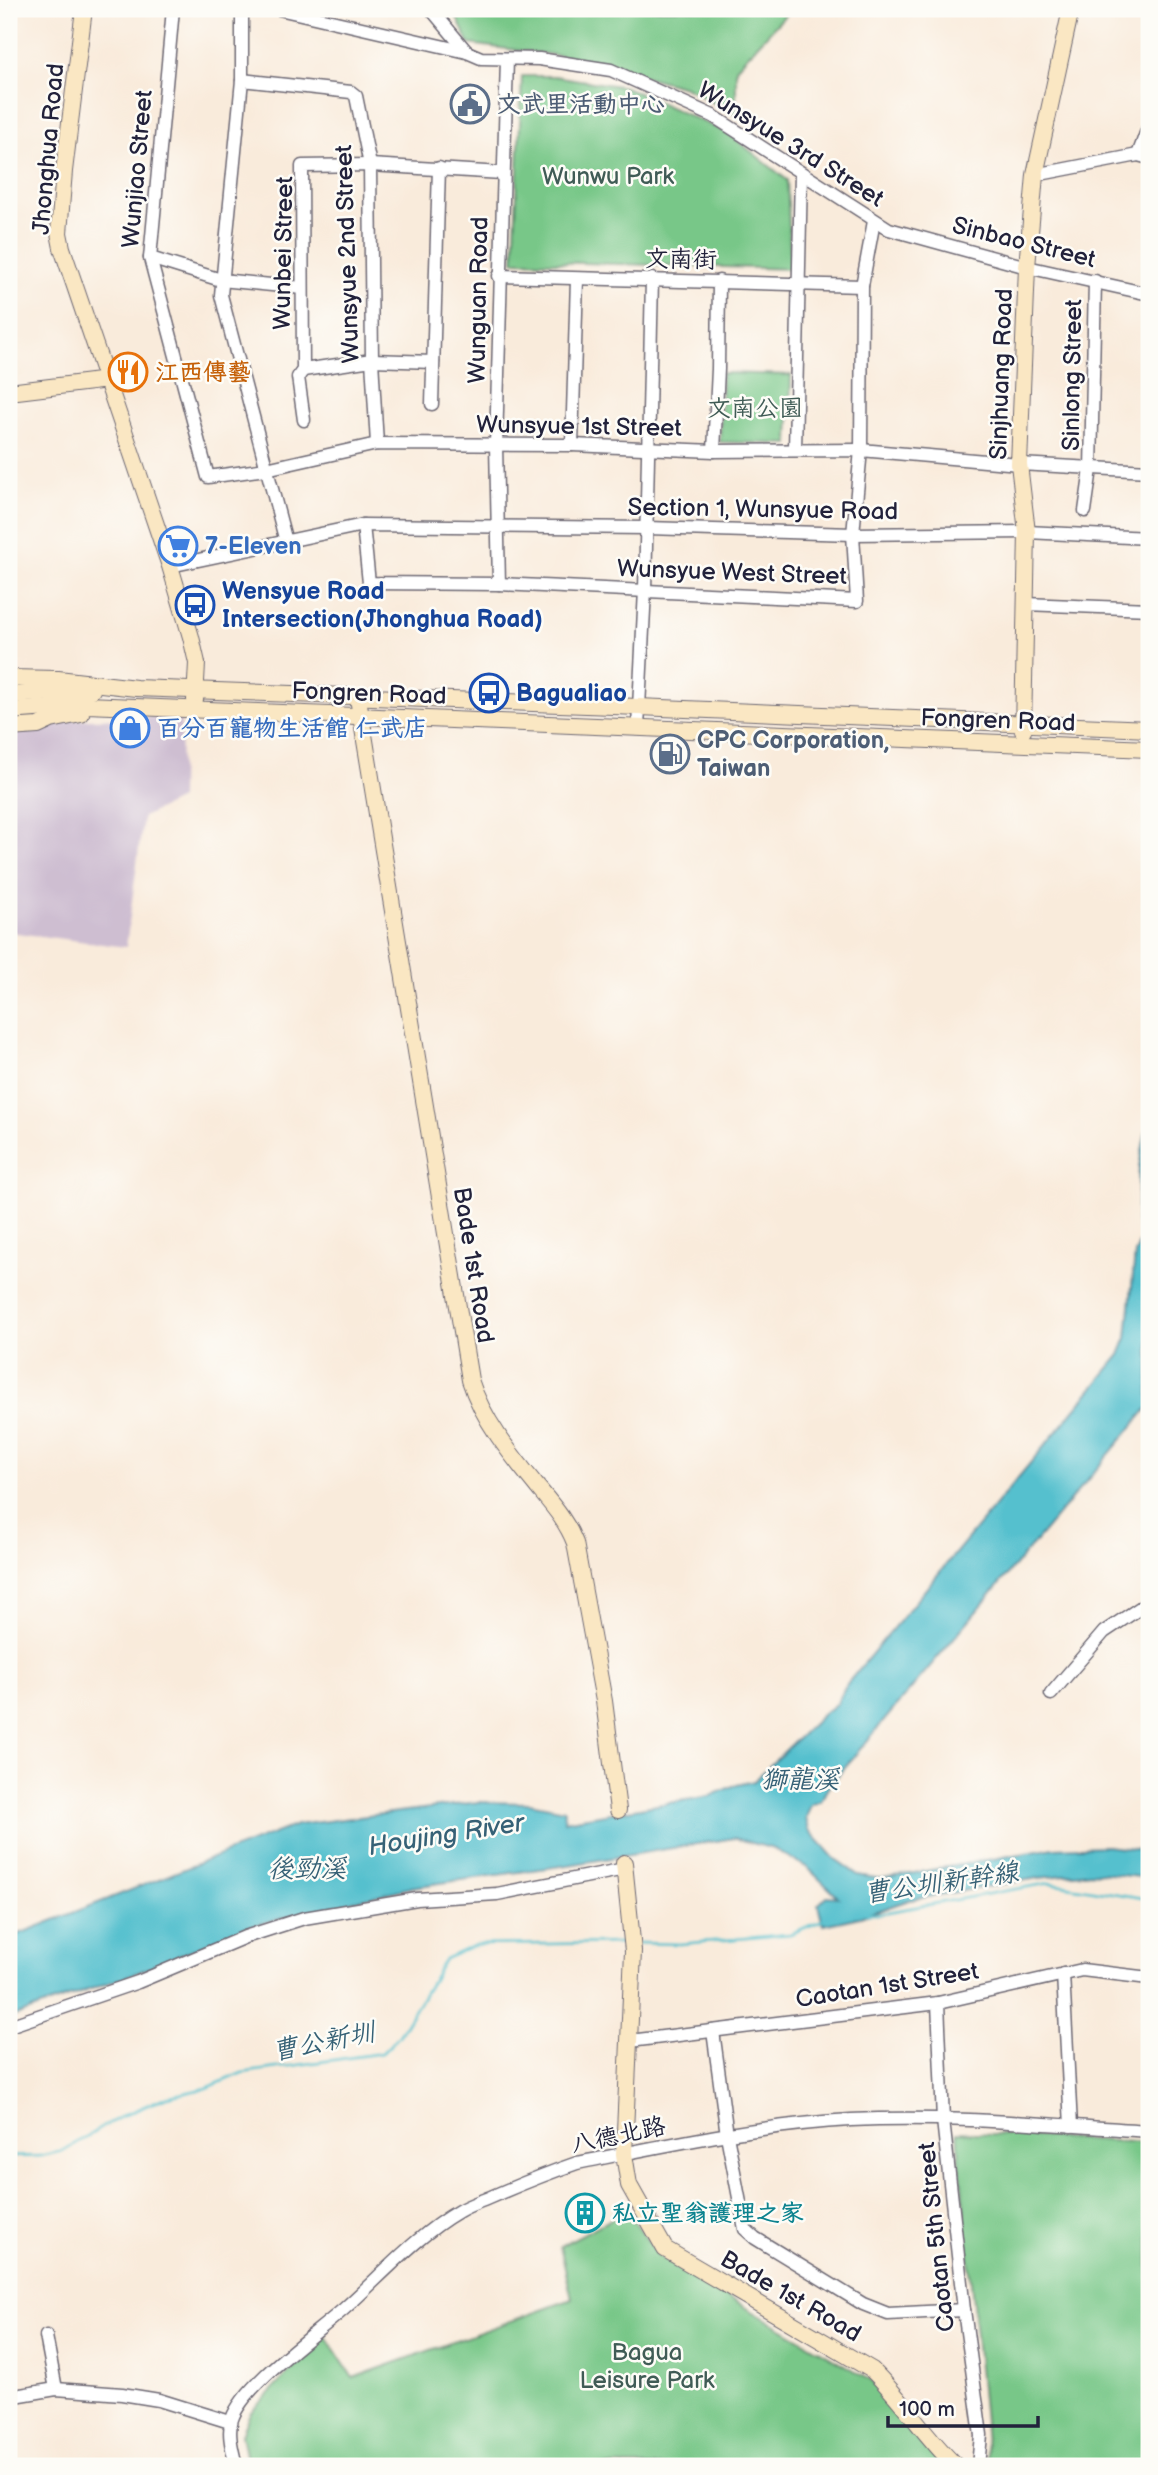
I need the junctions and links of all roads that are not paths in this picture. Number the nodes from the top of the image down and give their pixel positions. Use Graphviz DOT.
graph roads {
  1 [pos="84,9"];
  2 [pos="173,9"];
  3 [pos="242,9"];
  4 [pos="278,9"];
  5 [pos="431,9"];
  6 [pos="1071,9"];
  7 [pos="467,52"];
  8 [pos="508,59"];
  9 [pos="242,80"];
  10 [pos="1149,125"];
  11 [pos="1143,156"];
  12 [pos="370,165"];
  13 [pos="439,169"];
  14 [pos="502,173"];
  15 [pos="801,173"];
  16 [pos="1035,175"];
  17 [pos="874,221"];
  18 [pos="889,229"];
  19 [pos="150,258"];
  20 [pos="1027,267"];
  21 [pos="499,276"];
  22 [pos="577,279"];
  23 [pos="652,279"];
  24 [pos="221,280"];
  25 [pos="719,281"];
  26 [pos="1095,281"];
  27 [pos="799,283"];
  28 [pos="862,286"];
  29 [pos="302,288"];
  30 [pos="1149,293"];
  31 [pos="372,360"];
  32 [pos="433,362"];
  33 [pos="303,370"];
  34 [pos="108,380"];
  35 [pos="9,392"];
  36 [pos="432,404"];
  37 [pos="304,420"];
  38 [pos="377,444"];
  39 [pos="496,445"];
  40 [pos="572,445"];
  41 [pos="647,449"];
  42 [pos="795,450"];
  43 [pos="861,450"];
  44 [pos="714,451"];
  45 [pos="1019,464"];
  46 [pos="266,469"];
  47 [pos="1091,469"];
  48 [pos="1149,471"];
  49 [pos="1085,511"];
  50 [pos="363,525"];
  51 [pos="497,526"];
  52 [pos="647,528"];
  53 [pos="1027,532"];
  54 [pos="853,534"];
  55 [pos="1149,538"];
  56 [pos="286,542"];
  57 [pos="170,566"];
  58 [pos="499,584"];
  59 [pos="645,590"];
  60 [pos="1026,604"];
  61 [pos="1149,609"];
  62 [pos="9,678"];
  63 [pos="136,688"];
  64 [pos="195,691"];
  65 [pos="9,695"];
  66 [pos="358,698"];
  67 [pos="639,707"];
  68 [pos="132,708"];
  69 [pos="194,709"];
  70 [pos="9,711"];
  71 [pos="360,714"];
  72 [pos="1023,723"];
  73 [pos="638,727"];
  74 [pos="9,728"];
  75 [pos="1149,729"];
  76 [pos="1023,744"];
  77 [pos="1149,749"];
  78 [pos="1149,1602"];
  79 [pos="1051,1694"];
  80 [pos="618,1810"];
  81 [pos="624,1866"];
  82 [pos="1063,1974"];
  83 [pos="1149,1978"];
  84 [pos="938,2003"];
  85 [pos="9,2026"];
  86 [pos="713,2031"];
  87 [pos="630,2041"];
  88 [pos="943,2120"];
  89 [pos="1071,2126"];
  90 [pos="1149,2131"];
  91 [pos="727,2135"];
  92 [pos="624,2154"];
  93 [pos="964,2310"];
  94 [pos="46,2336"];
  95 [pos="57,2389"];
  96 [pos="9,2397"];
  97 [pos="230,2422"];
  98 [pos="236,2466"];
  99 [pos="956,2466"];
  100 [pos="978,2466"];
  1 -- 34 [label="street, Jhonghua Road"];
  2 -- 19 [label="street, Wunjiao Street"];
  3 -- 9 [label="street"];
  4 -- 7 [label="street, Wunsyue 3rd Street"];
  5 -- 7 [label="street"];
  6 -- 16 [label="street, Sinjhuang Road"];
  7 -- 8 [label="street, Wunsyue 3rd Street"];
  8 -- 14 [label="street, Wunguan Road"];
  8 -- 15 [label="street, Wunsyue 3rd Street"];
  9 -- 12 [label="street, Wunsyue 2nd Street"];
  9 -- 24 [label="street"];
  10 -- 11 [label="street"];
  11 -- 16 [label="street"];
  12 -- 13 [label="street, Wunbei Street"];
  12 -- 29 [label="street, Wunbei Street"];
  12 -- 31 [label="street, Wunsyue 2nd Street"];
  13 -- 14 [label="street, Wunbei Street"];
  13 -- 32 [label="street"];
  14 -- 21 [label="street, Wunguan Road"];
  15 -- 17 [label="street, Wunsyue 3rd Street"];
  15 -- 27 [label="street"];
  16 -- 20 [label="street, Sinjhuang Road"];
  17 -- 18 [label="street, Wunsyue 3rd Street"];
  17 -- 28 [label="street, Wunsyue West Street"];
  18 -- 20 [label="street, Sinbao Street"];
  19 -- 24 [label="street"];
  19 -- 46 [label="street, Wunjiao Street"];
  20 -- 26 [label="street, Sinbao Street"];
  20 -- 45 [label="street, Sinjhuang Road"];
  21 -- 22 [label="street, 文南街"];
  21 -- 39 [label="street, Wunguan Road"];
  22 -- 23 [label="street, 文南街"];
  22 -- 40 [label="street"];
  23 -- 25 [label="street, 文南街"];
  23 -- 41 [label="street"];
  24 -- 29 [label="street"];
  24 -- 46 [label="street"];
  25 -- 27 [label="street, 文南街"];
  25 -- 44 [label="street"];
  26 -- 30 [label="street, Sinbao Street"];
  26 -- 47 [label="street, Sinlong Street"];
  27 -- 28 [label="street, 文南街"];
  27 -- 42 [label="street"];
  28 -- 43 [label="street, Wunsyue West Street"];
  29 -- 33 [label="street, Wunbei Street"];
  31 -- 32 [label="street"];
  31 -- 33 [label="street"];
  31 -- 38 [label="street, Wunsyue 2nd Street"];
  32 -- 36 [label="street"];
  33 -- 37 [label="street, Wunbei Street"];
  34 -- 35 [label="street"];
  34 -- 57 [label="street, Jhonghua Road"];
  38 -- 39 [label="street, Wunsyue 1st Street"];
  38 -- 46 [label="street, Wunsyue 1st Street"];
  39 -- 40 [label="street, Wunsyue 1st Street"];
  39 -- 51 [label="street, Wunguan Road"];
  40 -- 41 [label="street, Wunsyue 1st Street"];
  41 -- 44 [label="street, Wunsyue 1st Street"];
  41 -- 52 [label="street"];
  42 -- 43 [label="street, Wunsyue 1st Street"];
  42 -- 44 [label="street, Wunsyue 1st Street"];
  43 -- 45 [label="street, Wunsyue 1st Street"];
  43 -- 54 [label="street, Wunsyue West Street"];
  45 -- 47 [label="street, Wunsyue 1st Street"];
  45 -- 53 [label="street, Sinjhuang Road"];
  46 -- 56 [label="street"];
  47 -- 48 [label="street, Wunsyue 1st Street"];
  47 -- 49 [label="street, Sinlong Street"];
  50 -- 51 [label="street, Section 1, Wunsyue Road"];
  50 -- 56 [label="street, Section 1, Wunsyue Road"];
  50 -- 58 [label="street, Wunsyue West Street"];
  51 -- 52 [label="street, Section 1, Wunsyue Road"];
  51 -- 58 [label="street, Wunguan Road"];
  52 -- 54 [label="street, Section 1, Wunsyue Road"];
  52 -- 59 [label="street"];
  53 -- 54 [label="street, Section 1, Wunsyue Road"];
  53 -- 55 [label="street, Section 1, Wunsyue Road"];
  53 -- 60 [label="street, Sinjhuang Road"];
  54 -- 59 [label="street, Wunsyue West Street"];
  56 -- 57 [label="street, Section 1, Wunsyue Road"];
  57 -- 64 [label="street, Jhonghua Road"];
  58 -- 59 [label="street, Wunsyue West Street"];
  59 -- 67 [label="street"];
  60 -- 61 [label="street"];
  60 -- 72 [label="street, Sinjhuang Road"];
  62 -- 63 [label="street, Fongren Road"];
  63 -- 64 [label="street, Fongren Road"];
  63 -- 65 [label="street, Fongren Road"];
  64 -- 66 [label="street, Fongren Road"];
  64 -- 69 [label="street, Jhonghua Road"];
  66 -- 67 [label="street, Fongren Road"];
  66 -- 71 [label="street, Bade 1st Road"];
  67 -- 72 [label="street, Fongren Road"];
  67 -- 73 [label="street"];
  68 -- 69 [label="street, Fongren Road"];
  68 -- 70 [label="street, Fongren Road"];
  68 -- 74 [label="street, Fongren Road"];
  69 -- 71 [label="street, Fongren Road"];
  71 -- 73 [label="street, Fongren Road"];
  71 -- 80 [label="street, Bade 1st Road"];
  72 -- 75 [label="street, Fongren Road"];
  72 -- 76 [label="street, Sinjhuang Road"];
  73 -- 76 [label="street, Fongren Road"];
  76 -- 77 [label="street, Fongren Road"];
  78 -- 79 [label="street"];
  81 -- 85 [label="street"];
  81 -- 87 [label="street, Bade 1st Road"];
  82 -- 83 [label="street, Caotan 1st Street"];
  82 -- 84 [label="street, Caotan 1st Street"];
  82 -- 89 [label="street"];
  84 -- 86 [label="street, Caotan 1st Street"];
  84 -- 88 [label="street, Caotan 5th Street"];
  86 -- 87 [label="street, Caotan 1st Street"];
  86 -- 91 [label="street"];
  87 -- 92 [label="street, Bade 1st Road"];
  88 -- 89 [label="street, 八德北路"];
  88 -- 91 [label="street, 八德北路"];
  88 -- 93 [label="street, Caotan 5th Street"];
  89 -- 90 [label="street, 八德北路"];
  91 -- 92 [label="street, 八德北路"];
  91 -- 93 [label="street"];
  92 -- 97 [label="street, 八德北路"];
  92 -- 99 [label="street, Bade 1st Road"];
  93 -- 100 [label="street, Caotan 5th Street"];
  94 -- 95 [label="street"];
  95 -- 96 [label="street"];
  95 -- 97 [label="street"];
  97 -- 98 [label="street"];
}
